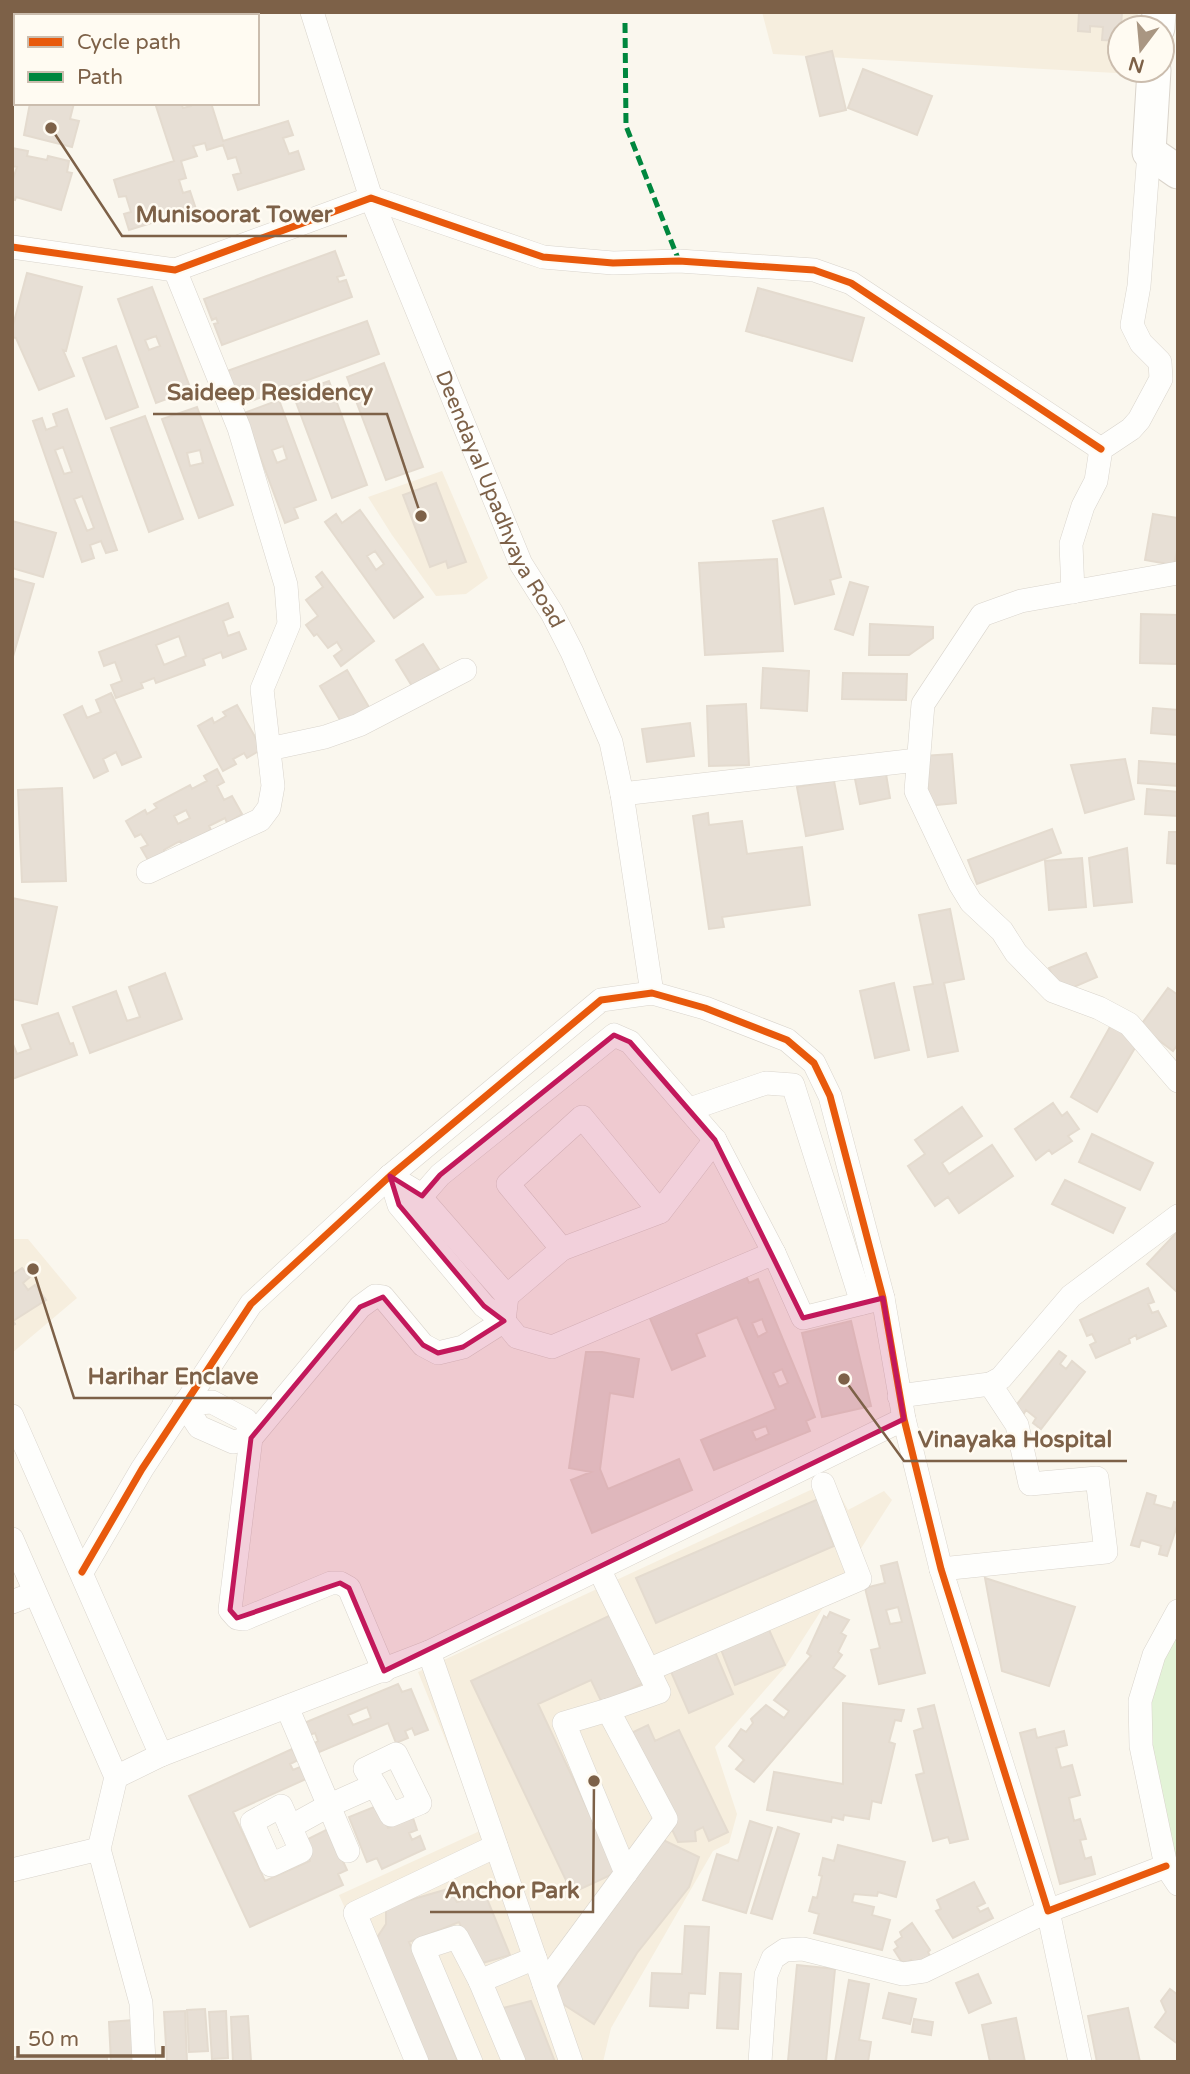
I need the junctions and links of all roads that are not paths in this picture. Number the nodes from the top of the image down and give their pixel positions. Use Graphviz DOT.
graph roads {
  1 [pos="312,12"];
  2 [pos="1153,84"];
  3 [pos="1149,152"];
  4 [pos="1178,172"];
  5 [pos="372,198"];
  6 [pos="12,247"];
  7 [pos="175,270"];
  8 [pos="1101,449"];
  9 [pos="1178,573"];
  10 [pos="1073,592"];
  11 [pos="466,670"];
  12 [pos="269,749"];
  13 [pos="917,760"];
  14 [pos="622,794"];
  15 [pos="148,872"];
  16 [pos="652,993"];
  17 [pos="1178,1081"];
  18 [pos="690,1109"];
  19 [pos="715,1140"];
  20 [pos="390,1176"];
  21 [pos="420,1198"];
  22 [pos="660,1212"];
  23 [pos="1178,1216"];
  24 [pos="562,1249"];
  25 [pos="774,1254"];
  26 [pos="507,1296"];
  27 [pos="872,1300"];
  28 [pos="504,1321"];
  29 [pos="990,1384"];
  30 [pos="899,1396"];
  31 [pos="184,1404"];
  32 [pos="12,1416"];
  33 [pos="904,1419"];
  34 [pos="251,1438"];
  35 [pos="823,1484"];
  36 [pos="12,1539"];
  37 [pos="599,1569"];
  38 [pos="941,1569"];
  39 [pos="82,1572"];
  40 [pos="36,1593"];
  41 [pos="12,1602"];
  42 [pos="1178,1611"];
  43 [pos="429,1653"];
  44 [pos="649,1670"];
  45 [pos="384,1671"];
  46 [pos="287,1707"];
  47 [pos="608,1710"];
  48 [pos="161,1755"];
  49 [pos="116,1777"];
  50 [pos="374,1785"];
  51 [pos="328,1806"];
  52 [pos="290,1827"];
  53 [pos="496,1846"];
  54 [pos="99,1849"];
  55 [pos="348,1851"];
  56 [pos="12,1870"];
  57 [pos="626,1873"];
  58 [pos="1172,1875"];
  59 [pos="1048,1911"];
  60 [pos="535,1958"];
  61 [pos="480,1981"];
  62 [pos="544,1984"];
  63 [pos="144,2062"];
  64 [pos="417,2062"];
  65 [pos="471,2062"];
  66 [pos="514,2062"];
  67 [pos="571,2062"];
  68 [pos="760,2062"];
  69 [pos="1080,2062"];
  1 -- 5 [label="street, Deendayal Upadhyaya Road"];
  2 -- 3 [label="street"];
  3 -- 4 [label="street"];
  3 -- 8 [label="street"];
  5 -- 7 [label="street"];
  5 -- 8 [label="street"];
  5 -- 14 [label="street, Deendayal Upadhyaya Road"];
  6 -- 7 [label="street"];
  7 -- 12 [label="street"];
  8 -- 10 [label="street"];
  9 -- 10 [label="street"];
  10 -- 13 [label="street"];
  11 -- 12 [label="street"];
  12 -- 15 [label="street"];
  13 -- 14 [label="street"];
  13 -- 17 [label="street"];
  14 -- 16 [label="street, Deendayal Upadhyaya Road"];
  16 -- 20 [label="street"];
  16 -- 27 [label="street"];
  18 -- 19 [label="street"];
  18 -- 21 [label="street"];
  18 -- 27 [label="street"];
  19 -- 22 [label="street"];
  19 -- 25 [label="street"];
  20 -- 21 [label="street"];
  20 -- 28 [label="street"];
  20 -- 31 [label="street"];
  21 -- 26 [label="street"];
  22 -- 24 [label="street"];
  22 -- 24 [label="street"];
  23 -- 29 [label="street"];
  24 -- 26 [label="street"];
  25 -- 27 [label="street"];
  25 -- 28 [label="street"];
  26 -- 28 [label="street"];
  27 -- 30 [label="street"];
  28 -- 34 [label="street"];
  29 -- 30 [label="street"];
  29 -- 38 [label="street"];
  30 -- 33 [label="street"];
  31 -- 34 [label="street"];
  31 -- 39 [label="street"];
  32 -- 39 [label="street"];
  33 -- 37 [label="street"];
  33 -- 38 [label="street"];
  34 -- 45 [label="street"];
  35 -- 44 [label="street"];
  36 -- 40 [label="street"];
  37 -- 43 [label="street"];
  37 -- 44 [label="street"];
  38 -- 59 [label="street"];
  39 -- 48 [label="street"];
  40 -- 41 [label="street"];
  40 -- 49 [label="street"];
  42 -- 58 [label="street"];
  43 -- 45 [label="street"];
  43 -- 53 [label="street"];
  44 -- 47 [label="street"];
  45 -- 46 [label="street"];
  46 -- 48 [label="street"];
  46 -- 51 [label="street"];
  47 -- 57 [label="street"];
  47 -- 57 [label="street"];
  48 -- 49 [label="street"];
  49 -- 54 [label="street"];
  50 -- 51 [label="street"];
  51 -- 52 [label="street"];
  51 -- 55 [label="street"];
  53 -- 60 [label="street"];
  53 -- 64 [label="street"];
  54 -- 56 [label="street"];
  54 -- 63 [label="street"];
  57 -- 62 [label="street"];
  58 -- 59 [label="street"];
  59 -- 68 [label="street"];
  59 -- 69 [label="street"];
  60 -- 61 [label="street"];
  60 -- 62 [label="street"];
  61 -- 65 [label="street"];
  61 -- 66 [label="street"];
  62 -- 67 [label="street"];
}
